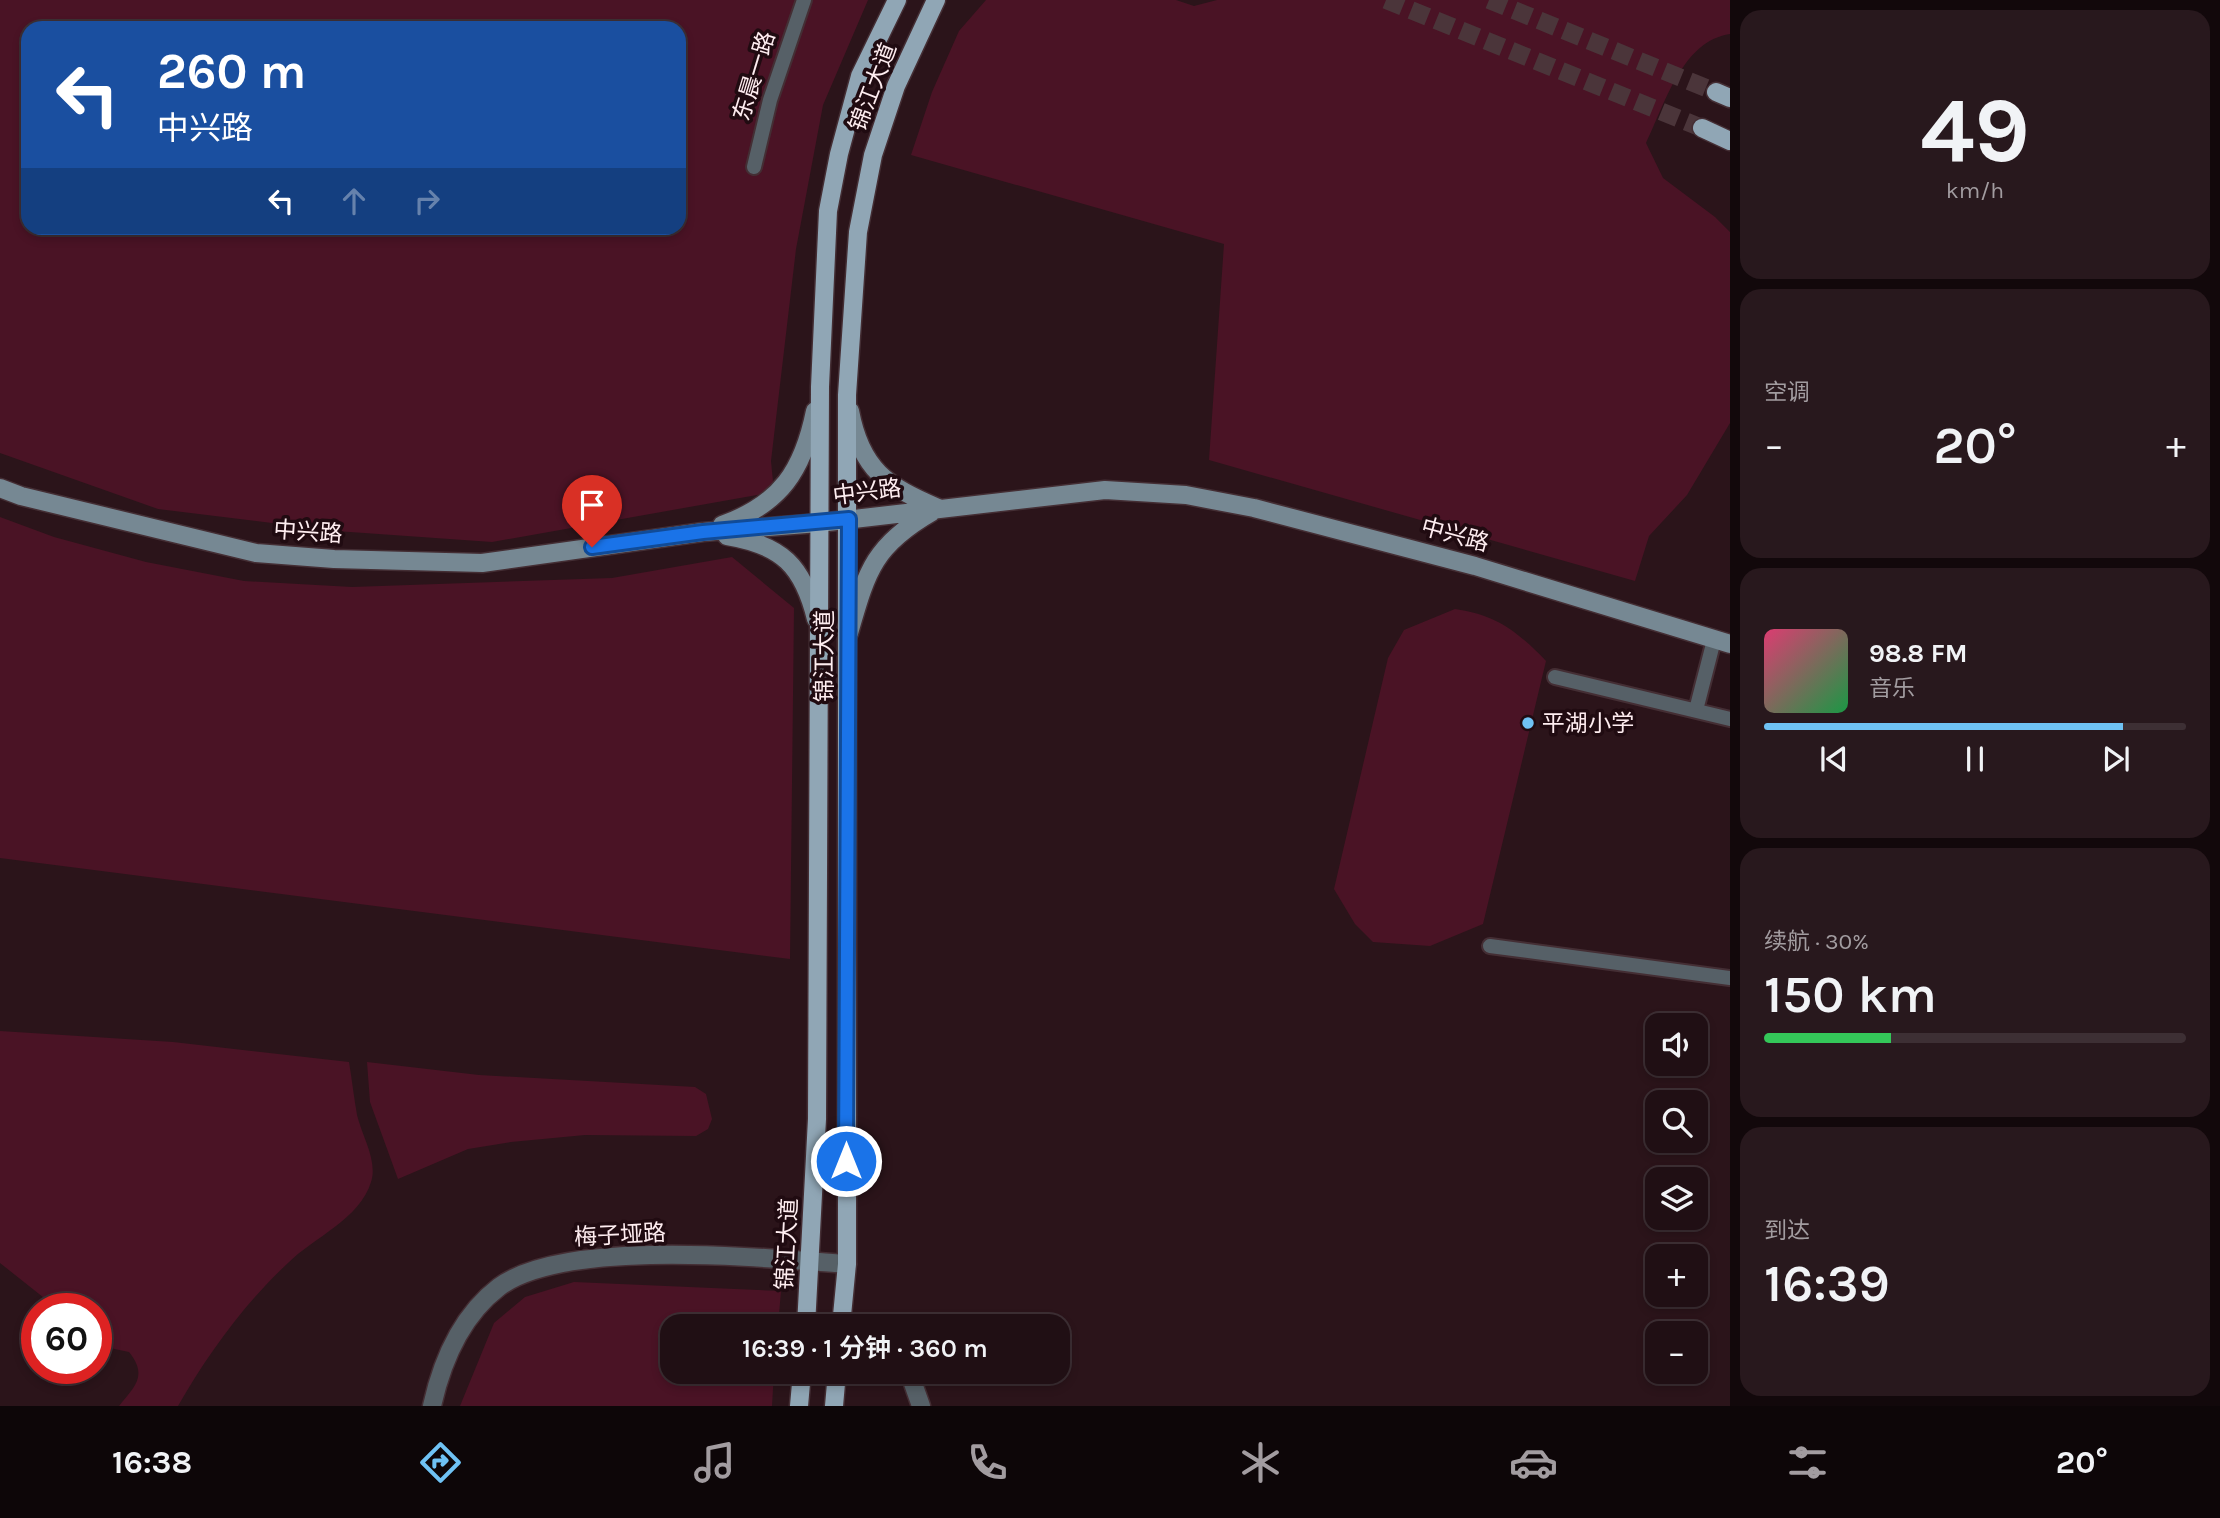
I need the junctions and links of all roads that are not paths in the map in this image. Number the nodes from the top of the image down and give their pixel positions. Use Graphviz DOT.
graph roads {
  1 [pos="804,0"];
  2 [pos="897,0"];
  3 [pos="936,0"];
  4 [pos="1702,128"];
  5 [pos="1730,141"];
  6 [pos="754,167"];
  7 [pos="820,387"];
  8 [pos="847,395"];
  9 [pos="0,488"];
  10 [pos="938,508"];
  11 [pos="849,519"];
  12 [pos="819,523"];
  13 [pos="703,532"];
  14 [pos="819,633"];
  15 [pos="849,636"];
  16 [pos="1722,642"];
  17 [pos="1555,677"];
  18 [pos="1696,710"];
  19 [pos="1730,719"];
  20 [pos="1490,946"];
  21 [pos="1730,978"];
  22 [pos="811,1261"];
  23 [pos="847,1264"];
  24 [pos="807,1314"];
  25 [pos="842,1314"];
  26 [pos="801,1384"];
  27 [pos="836,1384"];
  28 [pos="913,1384"];
  29 [pos="432,1406"];
  30 [pos="799,1406"];
  31 [pos="834,1406"];
  32 [pos="921,1406"];
  1 -- 6 [label="street, 东晨一路"];
  2 -- 7 [label="main road, 锦江大道"];
  3 -- 8 [label="main road, 锦江大道"];
  4 -- 5 [label="main road"];
  7 -- 12 [label="main road, 锦江大道"];
  7 -- 13 [label="main road"];
  8 -- 10 [label="main road"];
  8 -- 11 [label="main road, 锦江大道"];
  9 -- 13 [label="main road, 中兴路"];
  10 -- 11 [label="main road, 中兴路"];
  10 -- 15 [label="main road"];
  10 -- 16 [label="main road, 中兴路"];
  11 -- 12 [label="main road, 中兴路"];
  11 -- 15 [label="main road, 锦江大道"];
  12 -- 13 [label="main road, 中兴路"];
  12 -- 14 [label="main road, 锦江大道"];
  13 -- 14 [label="main road"];
  14 -- 22 [label="main road, 锦江大道"];
  15 -- 23 [label="main road, 锦江大道"];
  16 -- 18 [label="street"];
  17 -- 18 [label="street"];
  18 -- 19 [label="street"];
  20 -- 21 [label="street"];
  22 -- 23 [label="street, 梅子垭路"];
  22 -- 24 [label="main road, 锦江大道"];
  22 -- 29 [label="street, 梅子垭路"];
  23 -- 25 [label="main road, 锦江大道"];
  26 -- 30 [label="main road"];
  27 -- 31 [label="main road"];
  28 -- 32 [label="street"];
}
